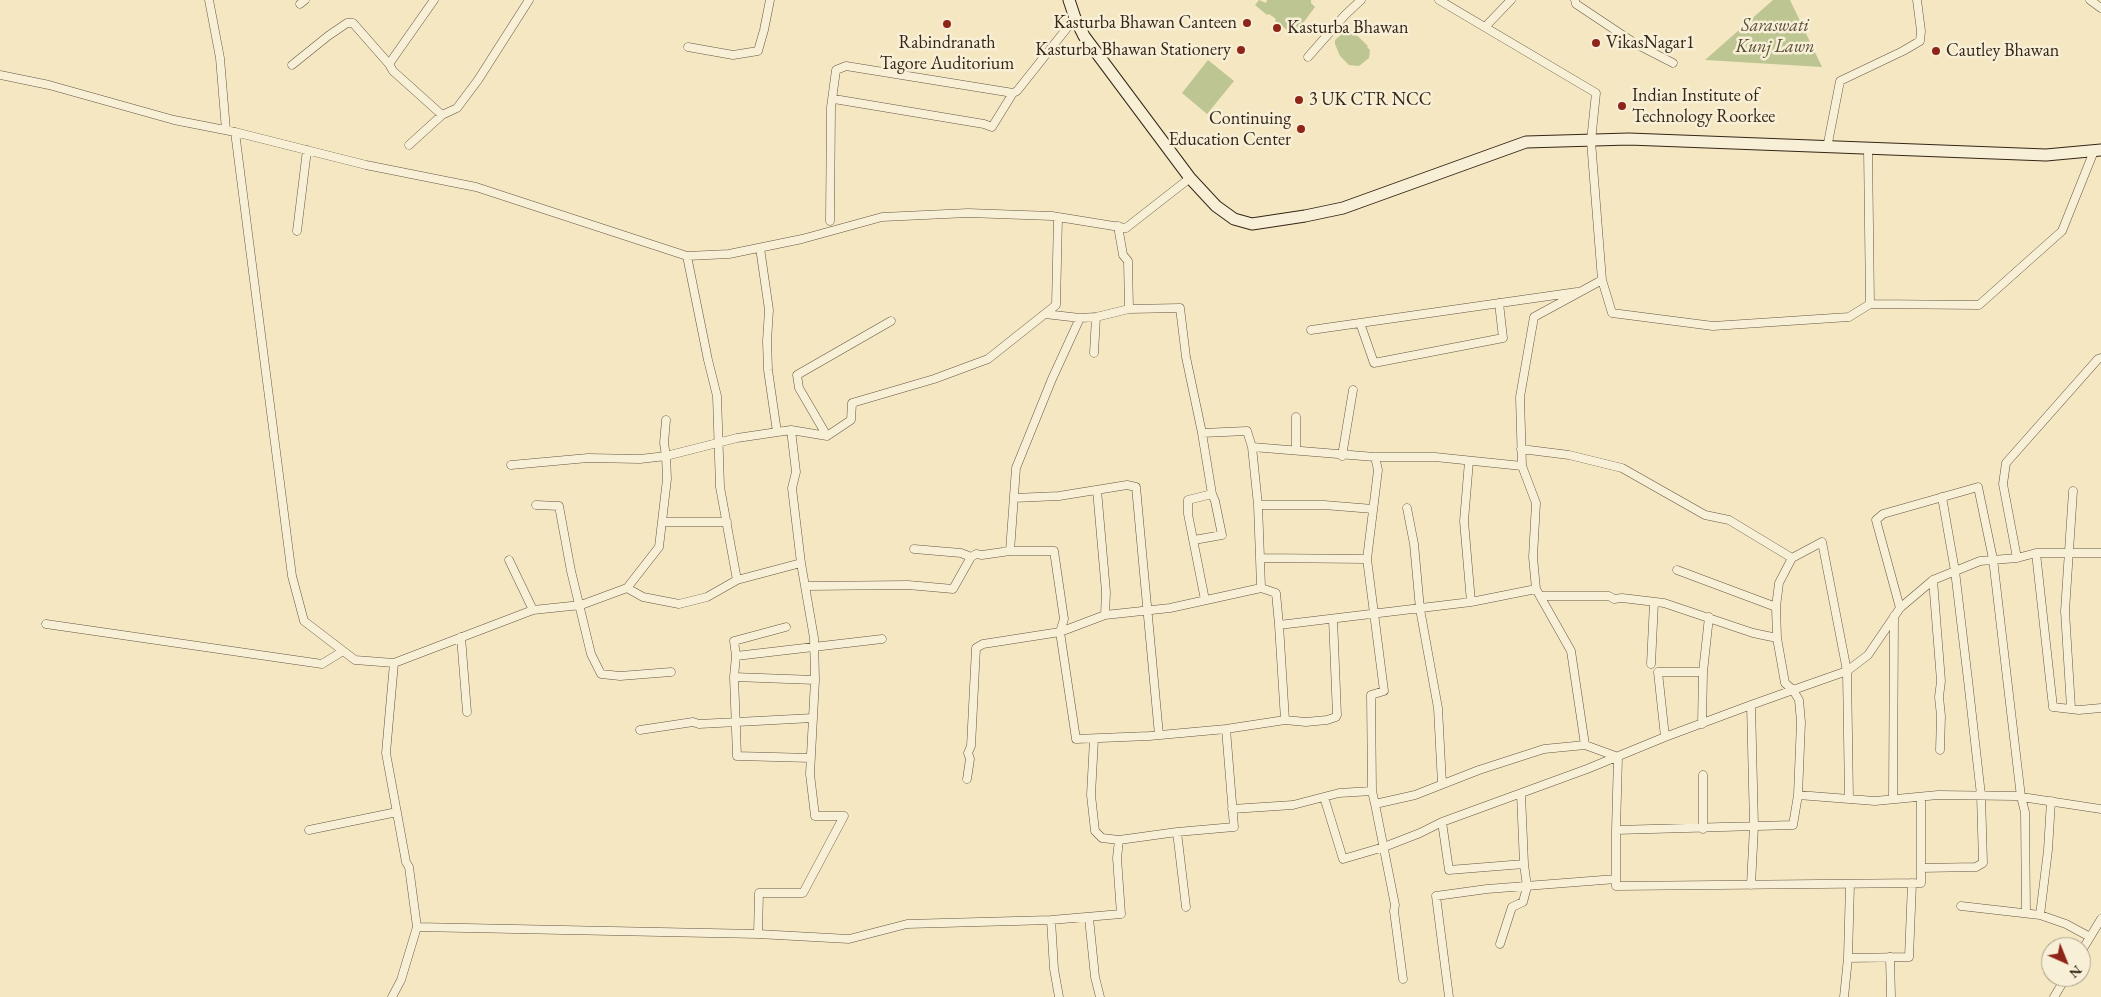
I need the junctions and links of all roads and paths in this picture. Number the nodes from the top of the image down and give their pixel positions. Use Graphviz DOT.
graph roads {
  1 [pos="209,0"];
  2 [pos="434,0"];
  3 [pos="530,0"];
  4 [pos="770,0"];
  5 [pos="1069,0"];
  6 [pos="1362,0"];
  7 [pos="1439,0"];
  8 [pos="1511,0"];
  9 [pos="1917,0"];
  10 [pos="2090,0"];
  11 [pos="1574,1"];
  12 [pos="2101,8"];
  13 [pos="1075,18"];
  14 [pos="1485,27"];
  15 [pos="688,47"];
  16 [pos="1308,57"];
  17 [pos="1673,63"];
  18 [pos="389,64"];
  19 [pos="292,65"];
  20 [pos="0,75"];
  21 [pos="1013,93"];
  22 [pos="834,99"];
  23 [pos="442,115"];
  24 [pos="230,131"];
  25 [pos="1591,141"];
  26 [pos="409,145"];
  27 [pos="1828,148"];
  28 [pos="1868,149"];
  29 [pos="308,150"];
  30 [pos="2098,150"];
  31 [pos="1190,178"];
  32 [pos="1058,217"];
  33 [pos="830,221"];
  34 [pos="1118,226"];
  35 [pos="297,231"];
  36 [pos="760,248"];
  37 [pos="687,256"];
  38 [pos="1602,280"];
  39 [pos="1584,291"];
  40 [pos="1499,303"];
  41 [pos="1870,304"];
  42 [pos="1129,309"];
  43 [pos="1045,314"];
  44 [pos="1096,317"];
  45 [pos="1080,318"];
  46 [pos="891,321"];
  47 [pos="1360,323"];
  48 [pos="1312,330"];
  49 [pos="1094,353"];
  50 [pos="2101,358"];
  51 [pos="1353,390"];
  52 [pos="1296,417"];
  53 [pos="666,420"];
  54 [pos="791,430"];
  55 [pos="776,432"];
  56 [pos="1202,433"];
  57 [pos="827,436"];
  58 [pos="719,442"];
  59 [pos="1252,447"];
  60 [pos="1296,449"];
  61 [pos="1522,449"];
  62 [pos="666,456"];
  63 [pos="1342,456"];
  64 [pos="1375,457"];
  65 [pos="1469,461"];
  66 [pos="511,465"];
  67 [pos="1522,466"];
  68 [pos="1096,490"];
  69 [pos="2072,491"];
  70 [pos="1212,494"];
  71 [pos="1942,497"];
  72 [pos="1014,498"];
  73 [pos="536,505"];
  74 [pos="1258,505"];
  75 [pos="1407,508"];
  76 [pos="1373,509"];
  77 [pos="662,522"];
  78 [pos="727,522"];
  79 [pos="1194,540"];
  80 [pos="914,549"];
  81 [pos="1010,551"];
  82 [pos="2036,553"];
  83 [pos="2068,553"];
  84 [pos="2101,553"];
  85 [pos="971,557"];
  86 [pos="1260,558"];
  87 [pos="1792,558"];
  88 [pos="2017,558"];
  89 [pos="1367,559"];
  90 [pos="1993,559"];
  91 [pos="509,560"];
  92 [pos="801,563"];
  93 [pos="1677,570"];
  94 [pos="1956,571"];
  95 [pos="737,580"];
  96 [pos="1933,580"];
  97 [pos="806,586"];
  98 [pos="627,588"];
  99 [pos="1261,588"];
  100 [pos="1538,593"];
  101 [pos="1205,600"];
  102 [pos="1471,602"];
  103 [pos="1654,602"];
  104 [pos="580,605"];
  105 [pos="1776,607"];
  106 [pos="1900,608"];
  107 [pos="1420,609"];
  108 [pos="533,610"];
  109 [pos="1147,611"];
  110 [pos="1105,615"];
  111 [pos="1373,615"];
  112 [pos="1894,616"];
  113 [pos="1709,617"];
  114 [pos="1333,619"];
  115 [pos="46,624"];
  116 [pos="1279,625"];
  117 [pos="786,627"];
  118 [pos="1060,632"];
  119 [pos="461,637"];
  120 [pos="1777,638"];
  121 [pos="882,639"];
  122 [pos="814,647"];
  123 [pos="343,651"];
  124 [pos="736,656"];
  125 [pos="394,663"];
  126 [pos="1651,664"];
  127 [pos="1847,671"];
  128 [pos="671,672"];
  129 [pos="1703,672"];
  130 [pos="734,677"];
  131 [pos="815,680"];
  132 [pos="1793,690"];
  133 [pos="1751,705"];
  134 [pos="2071,708"];
  135 [pos="2101,708"];
  136 [pos="467,712"];
  137 [pos="813,718"];
  138 [pos="1285,720"];
  139 [pos="735,722"];
  140 [pos="1702,724"];
  141 [pos="1226,729"];
  142 [pos="640,730"];
  143 [pos="1159,735"];
  144 [pos="1665,737"];
  145 [pos="1094,739"];
  146 [pos="1584,745"];
  147 [pos="1940,750"];
  148 [pos="1618,757"];
  149 [pos="811,758"];
  150 [pos="1703,775"];
  151 [pos="967,779"];
  152 [pos="1442,784"];
  153 [pos="1372,791"];
  154 [pos="1521,794"];
  155 [pos="1798,795"];
  156 [pos="1981,795"];
  157 [pos="1324,797"];
  158 [pos="1921,797"];
  159 [pos="2021,797"];
  160 [pos="1849,799"];
  161 [pos="1894,800"];
  162 [pos="2051,801"];
  163 [pos="1375,804"];
  164 [pos="1232,809"];
  165 [pos="2101,809"];
  166 [pos="397,812"];
  167 [pos="1442,822"];
  168 [pos="1754,826"];
  169 [pos="1703,828"];
  170 [pos="310,830"];
  171 [pos="1616,830"];
  172 [pos="1177,832"];
  173 [pos="1118,840"];
  174 [pos="1384,847"];
  175 [pos="1524,864"];
  176 [pos="1921,868"];
  177 [pos="1616,879"];
  178 [pos="1912,883"];
  179 [pos="1850,884"];
  180 [pos="1751,885"];
  181 [pos="1526,887"];
  182 [pos="1960,906"];
  183 [pos="1186,907"];
  184 [pos="2026,913"];
  185 [pos="2040,915"];
  186 [pos="1089,918"];
  187 [pos="2101,919"];
  188 [pos="1051,920"];
  189 [pos="417,927"];
  190 [pos="758,934"];
  191 [pos="2090,937"];
  192 [pos="1500,944"];
  193 [pos="1848,958"];
  194 [pos="1890,958"];
  195 [pos="1403,979"];
  196 [pos="392,997"];
  197 [pos="1059,997"];
  198 [pos="1100,997"];
  199 [pos="1449,997"];
  200 [pos="1844,997"];
  201 [pos="1891,997"];
  1 -- 24 [label="street"];
  2 -- 18 [label="street"];
  3 -- 23 [label="street"];
  4 -- 15 [label="street"];
  5 -- 13 [label="street"];
  6 -- 16 [label="street"];
  7 -- 14 [label="street"];
  8 -- 14 [label="street"];
  9 -- 27 [label="street"];
  10 -- 12 [label="street"];
  11 -- 17 [label="street"];
  13 -- 21 [label="street"];
  13 -- 31 [label="street"];
  14 -- 25 [label="street"];
  18 -- 19 [label="street"];
  18 -- 23 [label="street"];
  20 -- 24 [label="street"];
  21 -- 22 [label="street"];
  21 -- 22 [label="street"];
  22 -- 33 [label="street"];
  23 -- 26 [label="street"];
  24 -- 29 [label="street"];
  24 -- 123 [label="street"];
  25 -- 27 [label="street"];
  25 -- 31 [label="street"];
  25 -- 38 [label="street"];
  27 -- 28 [label="street"];
  28 -- 30 [label="street"];
  28 -- 41 [label="street"];
  29 -- 35 [label="street"];
  29 -- 37 [label="street"];
  30 -- 41 [label="street"];
  31 -- 34 [label="street"];
  32 -- 34 [label="street"];
  32 -- 36 [label="street"];
  32 -- 43 [label="street"];
  34 -- 42 [label="street"];
  36 -- 37 [label="street"];
  36 -- 55 [label="street"];
  37 -- 58 [label="street"];
  38 -- 39 [label="street"];
  38 -- 41 [label="street"];
  39 -- 40 [label="street"];
  39 -- 61 [label="street"];
  40 -- 47 [label="street"];
  40 -- 47 [label="street"];
  42 -- 44 [label="street"];
  42 -- 56 [label="street"];
  43 -- 45 [label="street"];
  43 -- 57 [label="street"];
  44 -- 45 [label="street"];
  44 -- 49 [label="street"];
  45 -- 72 [label="street"];
  46 -- 57 [label="street"];
  47 -- 48 [label="street"];
  50 -- 88 [label="street"];
  51 -- 63 [label="street"];
  52 -- 60 [label="street"];
  53 -- 62 [label="street"];
  54 -- 55 [label="street"];
  54 -- 57 [label="street"];
  54 -- 92 [label="street"];
  55 -- 58 [label="street"];
  56 -- 59 [label="street"];
  56 -- 70 [label="street"];
  58 -- 62 [label="street"];
  58 -- 78 [label="street"];
  59 -- 60 [label="street"];
  59 -- 74 [label="street"];
  60 -- 63 [label="street"];
  61 -- 67 [label="street"];
  61 -- 87 [label="street"];
  62 -- 66 [label="street"];
  62 -- 77 [label="street"];
  63 -- 64 [label="street"];
  64 -- 65 [label="street"];
  64 -- 76 [label="street"];
  65 -- 67 [label="street"];
  65 -- 102 [label="street"];
  67 -- 100 [label="street"];
  68 -- 72 [label="street"];
  68 -- 109 [label="street"];
  68 -- 110 [label="street"];
  69 -- 83 [label="street"];
  70 -- 79 [label="street"];
  70 -- 79 [label="street"];
  71 -- 90 [label="street"];
  71 -- 94 [label="street"];
  71 -- 106 [label="street"];
  72 -- 81 [label="street"];
  73 -- 104 [label="street"];
  74 -- 76 [label="street"];
  74 -- 86 [label="street"];
  75 -- 107 [label="street"];
  76 -- 89 [label="street"];
  77 -- 78 [label="street"];
  77 -- 98 [label="street"];
  78 -- 95 [label="street"];
  79 -- 101 [label="street"];
  80 -- 85 [label="street"];
  81 -- 85 [label="street"];
  81 -- 118 [label="street"];
  82 -- 83 [label="street"];
  82 -- 88 [label="street"];
  82 -- 134 [label="street"];
  83 -- 84 [label="street"];
  83 -- 134 [label="street"];
  85 -- 97 [label="street"];
  86 -- 89 [label="street"];
  86 -- 99 [label="street"];
  87 -- 105 [label="street"];
  87 -- 127 [label="street"];
  88 -- 90 [label="street"];
  89 -- 111 [label="street"];
  90 -- 94 [label="street"];
  90 -- 159 [label="street"];
  91 -- 108 [label="street"];
  92 -- 95 [label="street"];
  92 -- 97 [label="street"];
  93 -- 105 [label="street"];
  94 -- 96 [label="street"];
  94 -- 156 [label="street"];
  95 -- 98 [label="street"];
  96 -- 106 [label="street"];
  96 -- 147 [label="street"];
  97 -- 122 [label="street"];
  98 -- 104 [label="street"];
  99 -- 101 [label="street"];
  99 -- 116 [label="street"];
  100 -- 102 [label="street"];
  100 -- 103 [label="street"];
  100 -- 146 [label="street"];
  101 -- 109 [label="street"];
  102 -- 107 [label="street"];
  103 -- 113 [label="street"];
  103 -- 126 [label="street"];
  104 -- 108 [label="street"];
  104 -- 128 [label="street"];
  105 -- 120 [label="street"];
  106 -- 112 [label="street"];
  107 -- 111 [label="street"];
  107 -- 152 [label="street"];
  108 -- 119 [label="street"];
  109 -- 110 [label="street"];
  109 -- 143 [label="street"];
  110 -- 118 [label="street"];
  111 -- 114 [label="street"];
  111 -- 153 [label="street"];
  112 -- 127 [label="street"];
  112 -- 161 [label="street"];
  113 -- 120 [label="street"];
  113 -- 129 [label="street"];
  114 -- 116 [label="street"];
  114 -- 138 [label="street"];
  115 -- 123 [label="street"];
  116 -- 138 [label="street"];
  117 -- 124 [label="street"];
  118 -- 145 [label="street"];
  118 -- 151 [label="street"];
  119 -- 125 [label="street"];
  119 -- 136 [label="street"];
  120 -- 132 [label="street"];
  121 -- 122 [label="street"];
  122 -- 124 [label="street"];
  122 -- 131 [label="street"];
  123 -- 125 [label="street"];
  124 -- 130 [label="street"];
  125 -- 166 [label="street"];
  127 -- 132 [label="street"];
  127 -- 160 [label="street"];
  129 -- 140 [label="street"];
  129 -- 144 [label="street"];
  130 -- 131 [label="street"];
  130 -- 139 [label="street"];
  131 -- 137 [label="street"];
  132 -- 133 [label="street"];
  132 -- 155 [label="street"];
  133 -- 140 [label="street"];
  133 -- 168 [label="street"];
  134 -- 135 [label="street"];
  137 -- 139 [label="street"];
  137 -- 149 [label="street"];
  138 -- 141 [label="street"];
  139 -- 142 [label="street"];
  139 -- 149 [label="street"];
  140 -- 144 [label="street"];
  141 -- 143 [label="street"];
  141 -- 164 [label="street"];
  143 -- 145 [label="street"];
  144 -- 148 [label="street"];
  145 -- 173 [label="street"];
  146 -- 148 [label="street"];
  146 -- 152 [label="street"];
  148 -- 154 [label="street"];
  148 -- 171 [label="street"];
  149 -- 190 [label="street"];
  150 -- 169 [label="street"];
  152 -- 163 [label="street"];
  153 -- 157 [label="street"];
  153 -- 163 [label="street"];
  154 -- 167 [label="street"];
  154 -- 175 [label="street"];
  155 -- 160 [label="street"];
  155 -- 168 [label="street"];
  156 -- 158 [label="street"];
  156 -- 159 [label="street"];
  156 -- 176 [label="street"];
  157 -- 164 [label="street"];
  157 -- 174 [label="street"];
  158 -- 161 [label="street"];
  158 -- 176 [label="street"];
  159 -- 162 [label="street"];
  159 -- 184 [label="street"];
  160 -- 161 [label="street"];
  162 -- 165 [label="street"];
  162 -- 185 [label="street"];
  163 -- 174 [label="street"];
  164 -- 172 [label="street"];
  166 -- 170 [label="street"];
  166 -- 189 [label="street"];
  167 -- 174 [label="street"];
  167 -- 175 [label="street"];
  168 -- 169 [label="street"];
  168 -- 180 [label="street"];
  169 -- 171 [label="street"];
  171 -- 177 [label="street"];
  172 -- 173 [label="street"];
  172 -- 183 [label="street"];
  173 -- 186 [label="street"];
  174 -- 195 [label="street"];
  175 -- 181 [label="street"];
  176 -- 178 [label="street"];
  177 -- 180 [label="street"];
  177 -- 181 [label="street"];
  178 -- 179 [label="street"];
  178 -- 194 [label="street"];
  179 -- 180 [label="street"];
  179 -- 193 [label="street"];
  181 -- 192 [label="street"];
  181 -- 199 [label="street"];
  182 -- 184 [label="street"];
  184 -- 185 [label="street"];
  185 -- 191 [label="street"];
  186 -- 188 [label="street"];
  186 -- 198 [label="street"];
  187 -- 191 [label="street"];
  188 -- 190 [label="street"];
  188 -- 197 [label="street"];
  189 -- 190 [label="street"];
  189 -- 196 [label="street"];
  193 -- 194 [label="street"];
  193 -- 200 [label="street"];
  194 -- 201 [label="street"];
}
